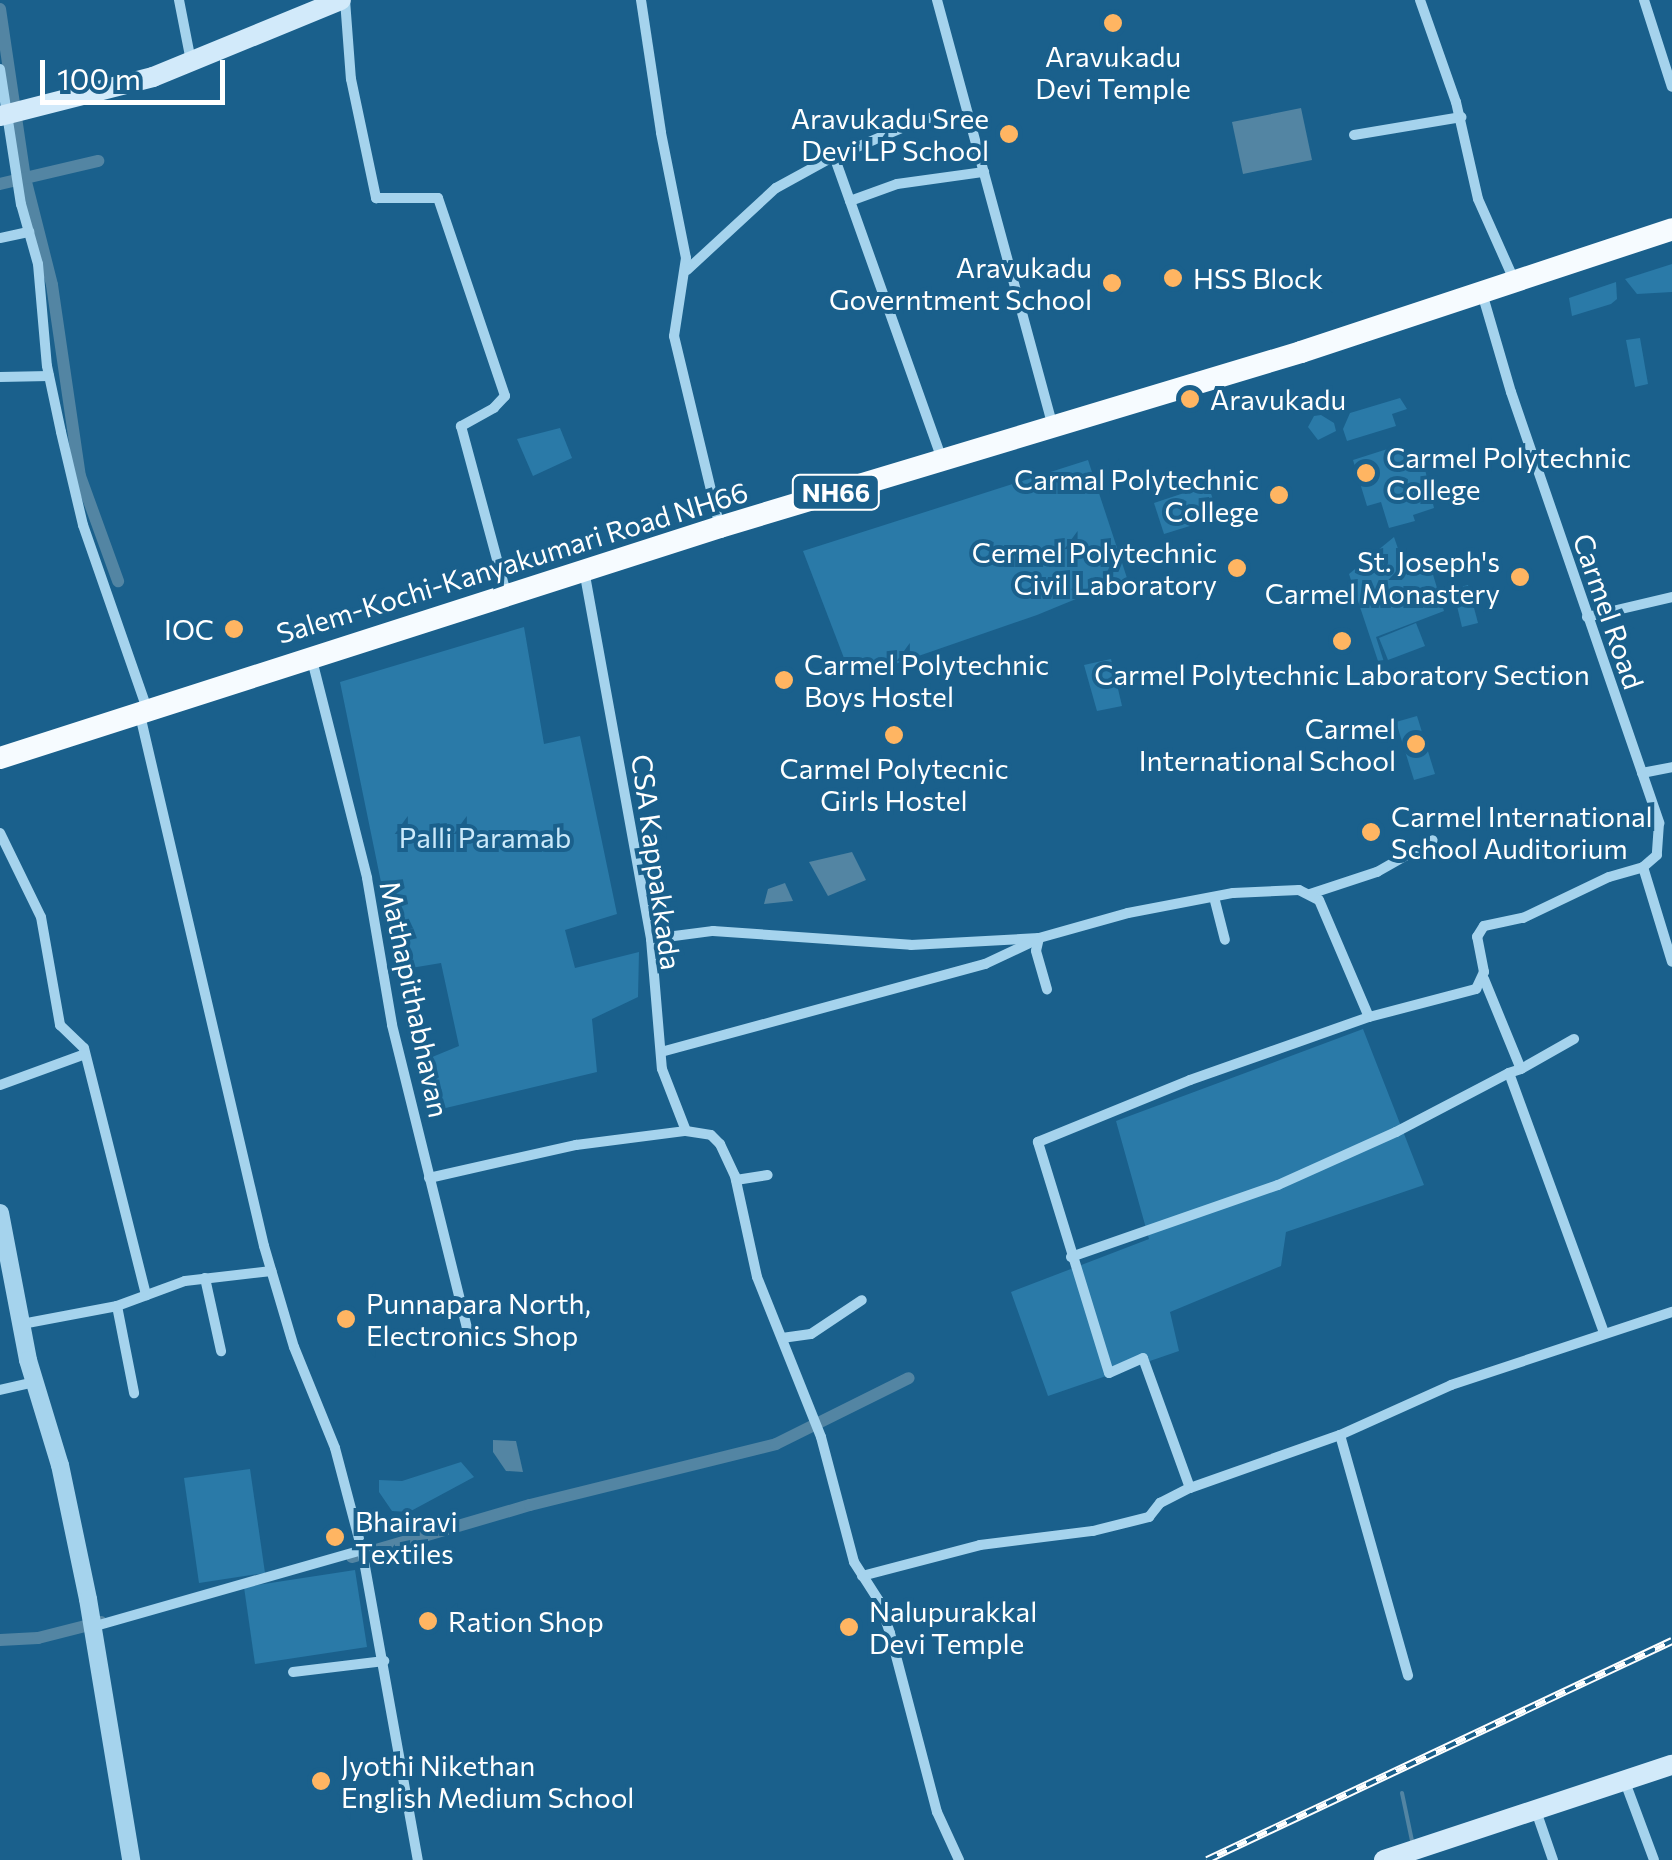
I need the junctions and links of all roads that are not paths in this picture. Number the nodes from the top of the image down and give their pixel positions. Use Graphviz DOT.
graph roads {
  1 [pos="179,0"];
  2 [pos="343,0"];
  3 [pos="642,0"];
  4 [pos="937,0"];
  5 [pos="1420,0"];
  6 [pos="1644,0"];
  7 [pos="192,62"];
  8 [pos="0,68"];
  9 [pos="1672,86"];
  10 [pos="9,114"];
  11 [pos="1461,116"];
  12 [pos="971,118"];
  13 [pos="1354,135"];
  14 [pos="834,156"];
  15 [pos="984,172"];
  16 [pos="850,201"];
  17 [pos="1672,229"];
  18 [pos="29,232"];
  19 [pos="0,238"];
  20 [pos="688,270"];
  21 [pos="1514,282"];
  22 [pos="1482,292"];
  23 [pos="49,376"];
  24 [pos="0,377"];
  25 [pos="1054,427"];
  26 [pos="943,460"];
  27 [pos="720,527"];
  28 [pos="584,570"];
  29 [pos="506,595"];
  30 [pos="1672,597"];
  31 [pos="1587,616"];
  32 [pos="310,655"];
  33 [pos="144,714"];
  34 [pos="0,758"];
  35 [pos="1672,767"];
  36 [pos="1642,773"];
  37 [pos="0,833"];
  38 [pos="1433,840"];
  39 [pos="1644,867"];
  40 [pos="1310,894"];
  41 [pos="1214,897"];
  42 [pos="1040,938"];
  43 [pos="650,940"];
  44 [pos="1225,940"];
  45 [pos="1672,962"];
  46 [pos="1484,979"];
  47 [pos="1047,988"];
  48 [pos="1369,1017"];
  49 [pos="1574,1039"];
  50 [pos="660,1052"];
  51 [pos="85,1054"];
  52 [pos="1515,1071"];
  53 [pos="0,1085"];
  54 [pos="686,1131"];
  55 [pos="768,1175"];
  56 [pos="429,1178"];
  57 [pos="736,1180"];
  58 [pos="0,1213"];
  59 [pos="1070,1257"];
  60 [pos="272,1271"];
  61 [pos="205,1278"];
  62 [pos="146,1295"];
  63 [pos="862,1300"];
  64 [pos="117,1306"];
  65 [pos="1672,1312"];
  66 [pos="22,1324"];
  67 [pos="1604,1332"];
  68 [pos="782,1338"];
  69 [pos="470,1340"];
  70 [pos="221,1351"];
  71 [pos="34,1382"];
  72 [pos="0,1390"];
  73 [pos="134,1393"];
  74 [pos="1340,1436"];
  75 [pos="1190,1488"];
  76 [pos="363,1555"];
  77 [pos="862,1576"];
  78 [pos="91,1624"];
  79 [pos="384,1661"];
  80 [pos="293,1672"];
  81 [pos="1408,1676"];
  82 [pos="1672,1765"];
  83 [pos="1626,1782"];
  84 [pos="1536,1811"];
  85 [pos="130,1860"];
  86 [pos="418,1860"];
  87 [pos="959,1860"];
  88 [pos="1384,1860"];
  89 [pos="1553,1860"];
  90 [pos="1654,1860"];
  1 -- 7 [label="street"];
  2 -- 7 [label="main road"];
  2 -- 29 [label="street"];
  3 -- 20 [label="street"];
  4 -- 12 [label="street"];
  5 -- 11 [label="street"];
  6 -- 9 [label="street"];
  7 -- 10 [label="main road"];
  8 -- 10 [label="street"];
  10 -- 18 [label="street"];
  11 -- 13 [label="street"];
  11 -- 21 [label="street"];
  12 -- 14 [label="street"];
  12 -- 15 [label="street"];
  14 -- 16 [label="street"];
  14 -- 20 [label="street"];
  15 -- 16 [label="street"];
  15 -- 25 [label="street"];
  16 -- 26 [label="street"];
  17 -- 21 [label="highway, Salem-Kochi-Kanyakumari Road NH66 / NH66"];
  18 -- 19 [label="street"];
  18 -- 23 [label="street"];
  20 -- 27 [label="street"];
  21 -- 22 [label="highway, Salem-Kochi-Kanyakumari Road NH66 / NH66"];
  22 -- 25 [label="highway, Salem-Kochi-Kanyakumari Road NH66 / NH66"];
  22 -- 31 [label="street, Carmel Road"];
  23 -- 24 [label="street"];
  23 -- 33 [label="street"];
  25 -- 26 [label="highway, Salem-Kochi-Kanyakumari Road NH66 / NH66"];
  26 -- 27 [label="highway, Salem-Kochi-Kanyakumari Road NH66 / NH66"];
  27 -- 28 [label="highway, Salem-Kochi-Kanyakumari Road NH66 / NH66"];
  28 -- 29 [label="highway, Salem-Kochi-Kanyakumari Road NH66 / NH66"];
  28 -- 43 [label="street, CSA Kappakkada"];
  29 -- 32 [label="highway, Salem-Kochi-Kanyakumari Road NH66 / NH66"];
  30 -- 31 [label="street"];
  31 -- 36 [label="street, Carmel Road"];
  32 -- 33 [label="highway, Salem-Kochi-Kanyakumari Road NH66 / NH66"];
  32 -- 56 [label="street, Mathapithabhavan"];
  33 -- 34 [label="highway, Salem-Kochi-Kanyakumari Road NH66 / NH66"];
  33 -- 60 [label="street"];
  35 -- 36 [label="street"];
  36 -- 39 [label="street, Carmel Road"];
  37 -- 51 [label="street"];
  38 -- 40 [label="street"];
  39 -- 45 [label="street"];
  39 -- 46 [label="street"];
  40 -- 41 [label="street"];
  40 -- 48 [label="street"];
  41 -- 42 [label="street"];
  41 -- 44 [label="street"];
  42 -- 43 [label="street"];
  42 -- 47 [label="street"];
  42 -- 50 [label="street"];
  43 -- 50 [label="street, CSA Kappakkada"];
  46 -- 48 [label="street"];
  46 -- 52 [label="street"];
  48 -- 59 [label="street"];
  49 -- 52 [label="street"];
  50 -- 54 [label="street, CSA Kappakkada"];
  51 -- 53 [label="street"];
  51 -- 62 [label="street"];
  52 -- 59 [label="street"];
  52 -- 67 [label="street"];
  54 -- 56 [label="street"];
  54 -- 57 [label="street"];
  55 -- 57 [label="street"];
  56 -- 69 [label="street, Mathapithabhavan"];
  57 -- 68 [label="street"];
  58 -- 66 [label="street"];
  59 -- 75 [label="street"];
  60 -- 61 [label="street"];
  60 -- 76 [label="street"];
  61 -- 62 [label="street"];
  61 -- 70 [label="street"];
  62 -- 64 [label="street"];
  63 -- 68 [label="street"];
  64 -- 66 [label="street"];
  64 -- 73 [label="street"];
  65 -- 67 [label="street"];
  66 -- 71 [label="street"];
  67 -- 74 [label="street"];
  68 -- 77 [label="street"];
  71 -- 72 [label="street"];
  71 -- 78 [label="street"];
  74 -- 75 [label="street"];
  74 -- 81 [label="street"];
  75 -- 77 [label="street"];
  76 -- 78 [label="street"];
  76 -- 79 [label="street"];
  77 -- 87 [label="street"];
  78 -- 85 [label="street"];
  79 -- 80 [label="street"];
  79 -- 86 [label="street"];
  82 -- 83 [label="main road"];
  83 -- 84 [label="main road"];
  83 -- 90 [label="street"];
  84 -- 88 [label="main road"];
  84 -- 89 [label="street"];
}
